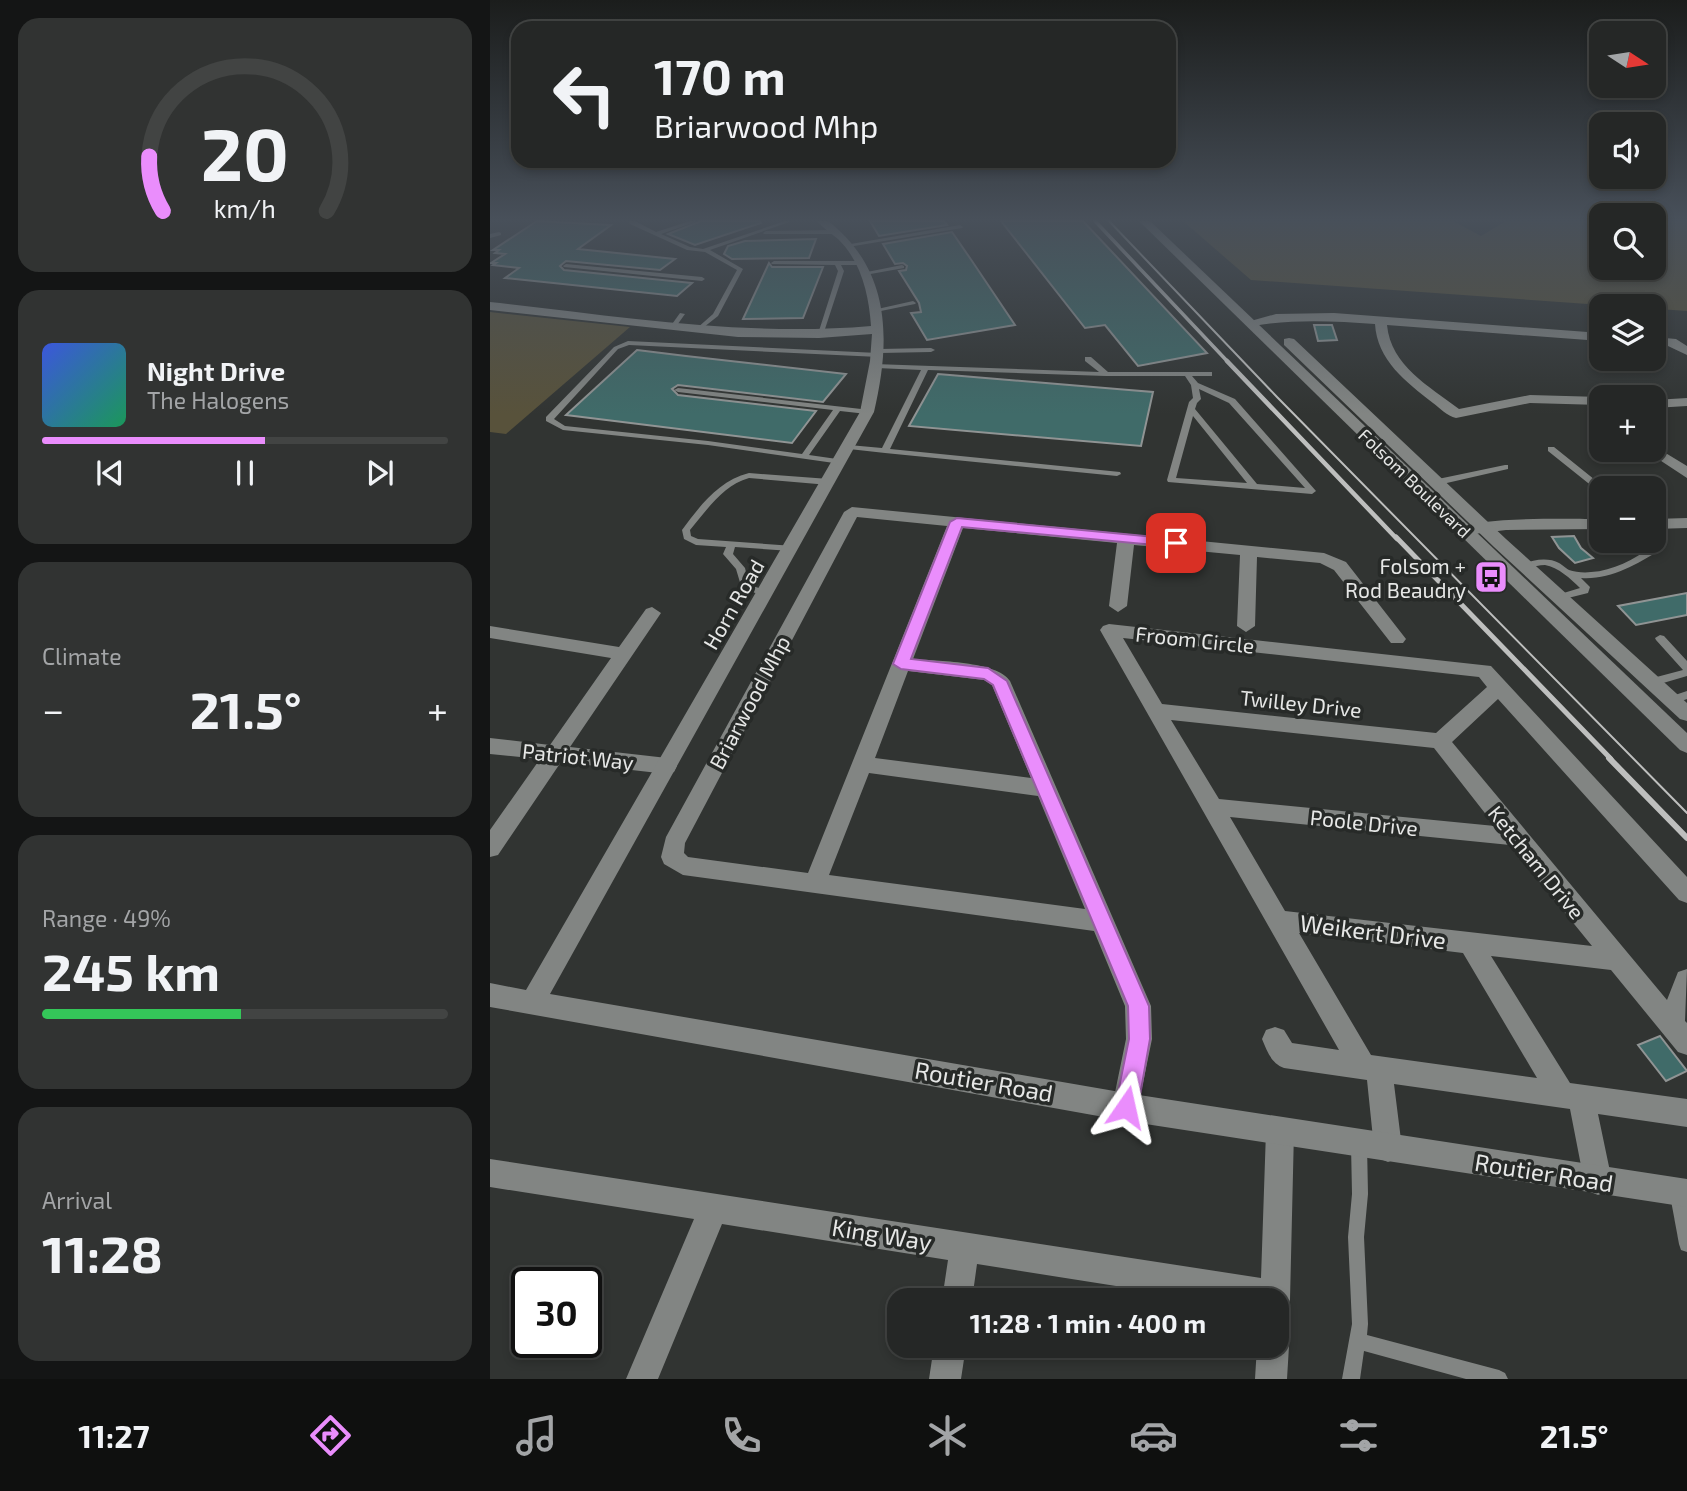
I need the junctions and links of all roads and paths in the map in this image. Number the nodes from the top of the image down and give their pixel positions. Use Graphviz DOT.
graph roads {
  1 [pos="733,285"];
  2 [pos="836,285"];
  3 [pos="871,285"];
  4 [pos="1218,285"];
  5 [pos="1223,285"];
  6 [pos="914,303"];
  7 [pos="490,306"];
  8 [pos="876,310"];
  9 [pos="682,314"];
  10 [pos="1259,321"];
  11 [pos="1381,321"];
  12 [pos="673,327"];
  13 [pos="699,329"];
  14 [pos="878,329"];
  15 [pos="821,334"];
  16 [pos="1589,336"];
  17 [pos="1666,342"];
  18 [pos="931,350"];
  19 [pos="1687,351"];
  20 [pos="878,357"];
  21 [pos="1088,359"];
  22 [pos="925,369"];
  23 [pos="1106,374"];
  24 [pos="1188,374"];
  25 [pos="1209,374"];
  26 [pos="1195,385"];
  27 [pos="678,390"];
  28 [pos="1217,395"];
  29 [pos="1197,399"];
  30 [pos="1589,401"];
  31 [pos="1687,402"];
  32 [pos="1666,403"];
  33 [pos="838,409"];
  34 [pos="1191,409"];
  35 [pos="867,412"];
  36 [pos="1551,449"];
  37 [pos="885,451"];
  38 [pos="845,454"];
  39 [pos="804,457"];
  40 [pos="1666,458"];
  41 [pos="1505,467"];
  42 [pos="1687,473"];
  43 [pos="1117,474"];
  44 [pos="1589,479"];
  45 [pos="829,482"];
  46 [pos="1438,482"];
  47 [pos="1254,486"];
  48 [pos="957,522"];
  49 [pos="1687,523"];
  50 [pos="1589,524"];
  51 [pos="1666,524"];
  52 [pos="1475,528"];
  53 [pos="1126,538"];
  54 [pos="731,546"];
  55 [pos="791,548"];
  56 [pos="1249,550"];
  57 [pos="1649,553"];
  58 [pos="1527,565"];
  59 [pos="1569,572"];
  60 [pos="765,593"];
  61 [pos="1560,597"];
  62 [pos="1118,606"];
  63 [pos="652,613"];
  64 [pos="1246,626"];
  65 [pos="490,632"];
  66 [pos="1660,638"];
  67 [pos="1397,639"];
  68 [pos="623,654"];
  69 [pos="901,664"];
  70 [pos="1687,670"];
  71 [pos="1653,682"];
  72 [pos="1499,687"];
  73 [pos="1680,698"];
  74 [pos="1158,711"];
  75 [pos="1687,714"];
  76 [pos="1440,741"];
  77 [pos="490,746"];
  78 [pos="1687,746"];
  79 [pos="553,754"];
  80 [pos="862,764"];
  81 [pos="667,766"];
  82 [pos="1044,788"];
  83 [pos="1212,807"];
  84 [pos="1516,837"];
  85 [pos="490,848"];
  86 [pos="815,883"];
  87 [pos="1687,893"];
  88 [pos="1276,920"];
  89 [pos="1100,921"];
  90 [pos="1470,943"];
  91 [pos="1618,960"];
  92 [pos="1687,980"];
  93 [pos="490,995"];
  94 [pos="533,1001"];
  95 [pos="1671,1023"];
  96 [pos="1275,1039"];
  97 [pos="1687,1042"];
  98 [pos="1371,1067"];
  99 [pos="1572,1096"];
  100 [pos="1126,1107"];
  101 [pos="1687,1113"];
  102 [pos="1280,1131"];
  103 [pos="1359,1143"];
  104 [pos="1388,1148"];
  105 [pos="490,1173"];
  106 [pos="1598,1181"];
  107 [pos="1682,1193"];
  108 [pos="714,1208"];
  109 [pos="1687,1244"];
  110 [pos="965,1247"];
  111 [pos="959,1288"];
  112 [pos="1214,1288"];
  113 [pos="1275,1288"];
  114 [pos="1357,1341"];
  115 [pos="948,1358"];
  116 [pos="1272,1358"];
  117 [pos="642,1379"];
  118 [pos="945,1379"];
  119 [pos="1271,1379"];
  120 [pos="1351,1379"];
  121 [pos="1499,1379"];
  1 -- 13 [label="lane"];
  2 -- 15 [label="lane"];
  3 -- 8 [label="street, Horn Road"];
  4 -- 10 [label="street, Folsom Boulevard"];
  5 -- 10 [label="street, Folsom Boulevard"];
  6 -- 8 [label="lane"];
  7 -- 12 [label="street"];
  8 -- 14 [label="street, Horn Road"];
  9 -- 12 [label="lane"];
  10 -- 11 [label="street"];
  10 -- 46 [label="street, Folsom Boulevard"];
  10 -- 52 [label="street, Folsom Boulevard"];
  11 -- 16 [label="street"];
  11 -- 30 [label="street"];
  12 -- 13 [label="street"];
  13 -- 15 [label="street"];
  14 -- 15 [label="street"];
  14 -- 20 [label="street, Horn Road"];
  17 -- 19 [label="street"];
  18 -- 20 [label="lane"];
  20 -- 22 [label="lane"];
  20 -- 35 [label="street, Horn Road"];
  20 -- 39 [label="lane"];
  21 -- 23 [label="lane"];
  22 -- 23 [label="lane"];
  22 -- 37 [label="lane"];
  23 -- 24 [label="lane"];
  24 -- 25 [label="lane"];
  24 -- 26 [label="lane"];
  26 -- 28 [label="lane"];
  26 -- 29 [label="lane"];
  27 -- 33 [label="lane"];
  28 -- 29 [label="lane"];
  28 -- 47 [label="lane"];
  29 -- 34 [label="lane"];
  31 -- 32 [label="street"];
  33 -- 35 [label="lane"];
  33 -- 39 [label="lane"];
  34 -- 47 [label="lane"];
  34 -- 47 [label="lane"];
  35 -- 38 [label="street, Horn Road"];
  36 -- 44 [label="lane"];
  37 -- 38 [label="lane"];
  37 -- 43 [label="lane"];
  38 -- 39 [label="lane"];
  38 -- 45 [label="street, Horn Road"];
  40 -- 42 [label="street"];
  41 -- 46 [label="lane"];
  45 -- 54 [label="lane"];
  45 -- 55 [label="street, Horn Road"];
  46 -- 52 [label="street, Folsom Boulevard"];
  48 -- 53 [label="street, Briarwood Mhp"];
  48 -- 69 [label="street"];
  48 -- 86 [label="street, Briarwood Mhp"];
  49 -- 51 [label="street"];
  50 -- 52 [label="street"];
  52 -- 58 [label="street, Folsom Boulevard"];
  52 -- 78 [label="street, Folsom Boulevard"];
  53 -- 56 [label="street, Briarwood Mhp"];
  53 -- 62 [label="street"];
  54 -- 55 [label="lane"];
  54 -- 60 [label="lane"];
  55 -- 60 [label="street, Horn Road"];
  56 -- 64 [label="street"];
  56 -- 67 [label="street, Briarwood Mhp"];
  57 -- 59 [label="lane"];
  58 -- 59 [label="lane"];
  58 -- 61 [label="street, Folsom Boulevard"];
  59 -- 61 [label="lane"];
  60 -- 81 [label="street, Horn Road"];
  61 -- 71 [label="street, Folsom Boulevard"];
  63 -- 68 [label="street"];
  65 -- 68 [label="street"];
  66 -- 70 [label="lane"];
  68 -- 79 [label="street"];
  69 -- 80 [label="street"];
  69 -- 82 [label="street"];
  70 -- 71 [label="lane"];
  71 -- 73 [label="street, Folsom Boulevard"];
  72 -- 74 [label="street, Froom Circle"];
  72 -- 76 [label="street"];
  72 -- 87 [label="street, Froom Circle"];
  73 -- 75 [label="street, Folsom Boulevard"];
  74 -- 76 [label="street, Twilley Drive"];
  74 -- 83 [label="street, Froom Circle"];
  76 -- 84 [label="street, Ketcham Drive"];
  77 -- 79 [label="street, Patriot Way"];
  79 -- 81 [label="street, Patriot Way"];
  79 -- 85 [label="street"];
  80 -- 82 [label="street"];
  80 -- 86 [label="street"];
  81 -- 94 [label="street, Horn Road"];
  82 -- 89 [label="street"];
  83 -- 84 [label="street, Poole Drive"];
  83 -- 88 [label="street, Froom Circle"];
  84 -- 91 [label="street, Ketcham Drive"];
  86 -- 89 [label="street, Briarwood Mhp"];
  88 -- 90 [label="street, Weikert Drive"];
  88 -- 98 [label="street, Froom Circle"];
  89 -- 100 [label="street"];
  90 -- 91 [label="street, Weikert Drive"];
  90 -- 99 [label="street, Weikert Drive"];
  91 -- 95 [label="street, Ketcham Drive"];
  92 -- 95 [label="street"];
  93 -- 94 [label="street, Routier Road"];
  94 -- 100 [label="street, Routier Road"];
  95 -- 97 [label="street, Ketcham Drive"];
  96 -- 98 [label="street"];
  98 -- 99 [label="street"];
  98 -- 104 [label="street"];
  99 -- 101 [label="street"];
  99 -- 106 [label="street, Weikert Drive"];
  100 -- 102 [label="street, Routier Road"];
  102 -- 103 [label="street, Routier Road"];
  102 -- 113 [label="street"];
  103 -- 104 [label="street, Routier Road"];
  103 -- 114 [label="lane"];
  104 -- 106 [label="street, Routier Road"];
  105 -- 108 [label="street, King Way"];
  106 -- 107 [label="street, Routier Road"];
  107 -- 109 [label="lane"];
  108 -- 110 [label="street, King Way"];
  108 -- 117 [label="street"];
  110 -- 111 [label="street"];
  110 -- 112 [label="street, King Way"];
  114 -- 120 [label="lane"];
  114 -- 121 [label="lane"];
  115 -- 118 [label="street"];
  116 -- 119 [label="street"];
}
